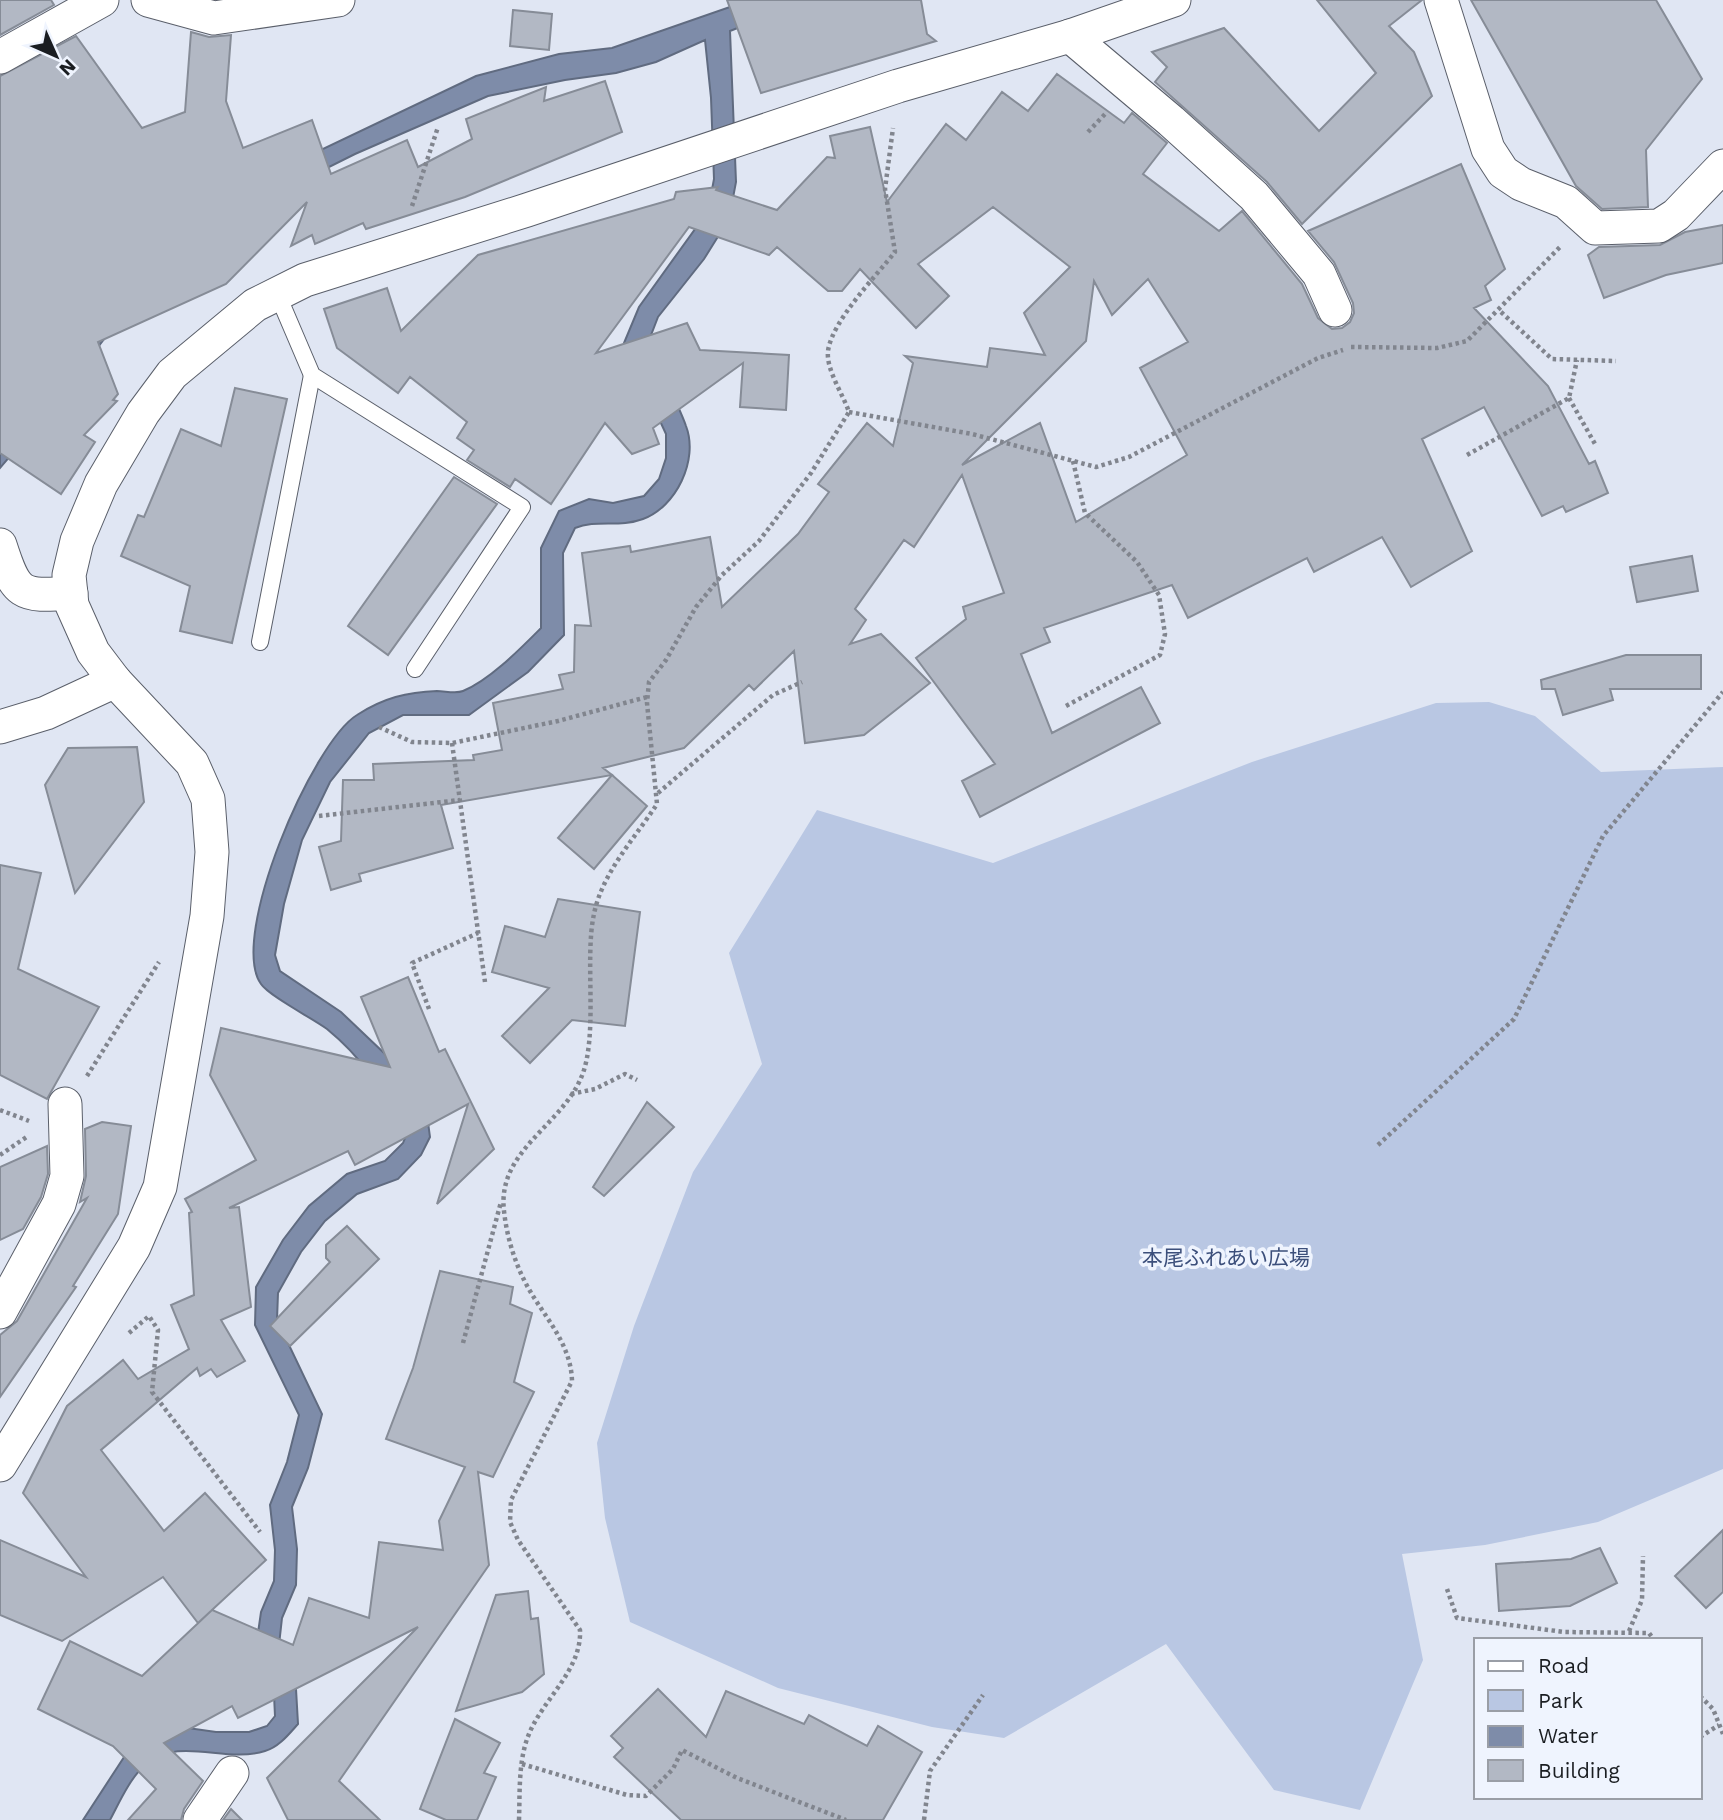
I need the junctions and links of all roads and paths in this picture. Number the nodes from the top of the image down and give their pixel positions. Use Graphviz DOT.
graph roads {
  1 [pos="102,0"];
  2 [pos="148,0"];
  3 [pos="338,0"];
  4 [pos="1174,0"];
  5 [pos="1441,0"];
  6 [pos="1070,36"];
  7 [pos="0,57"];
  8 [pos="898,86"];
  9 [pos="438,127"];
  10 [pos="1723,166"];
  11 [pos="1595,228"];
  12 [pos="408,247"];
  13 [pos="277,293"];
  14 [pos="1335,310"];
  15 [pos="1502,312"];
  16 [pos="1577,360"];
  17 [pos="1616,360"];
  18 [pos="312,375"];
  19 [pos="1569,398"];
  20 [pos="849,412"];
  21 [pos="1595,444"];
  22 [pos="1467,455"];
  23 [pos="1073,461"];
  24 [pos="0,545"];
  25 [pos="71,593"];
  26 [pos="260,642"];
  27 [pos="415,669"];
  28 [pos="115,681"];
  29 [pos="802,682"];
  30 [pos="1723,692"];
  31 [pos="647,696"];
  32 [pos="1066,706"];
  33 [pos="0,727"];
  34 [pos="379,727"];
  35 [pos="452,743"];
  36 [pos="657,794"];
  37 [pos="460,800"];
  38 [pos="319,816"];
  39 [pos="207,916"];
  40 [pos="478,933"];
  41 [pos="485,982"];
  42 [pos="429,1009"];
  43 [pos="638,1080"];
  44 [pos="570,1094"];
  45 [pos="0,1110"];
  46 [pos="54,1115"];
  47 [pos="1378,1145"];
  48 [pos="0,1155"];
  49 [pos="503,1196"];
  50 [pos="0,1312"];
  51 [pos="119,1341"];
  52 [pos="463,1343"];
  53 [pos="0,1465"];
  54 [pos="260,1532"];
  55 [pos="1643,1556"];
  56 [pos="1447,1589"];
  57 [pos="1629,1631"];
  58 [pos="1653,1638"];
  59 [pos="983,1695"];
  60 [pos="1702,1698"];
  61 [pos="1719,1725"];
  62 [pos="1723,1734"];
  63 [pos="1702,1736"];
  64 [pos="522,1765"];
  65 [pos="232,1773"];
  66 [pos="200,1820"];
  67 [pos="519,1820"];
  68 [pos="846,1820"];
  69 [pos="924,1820"];
  1 -- 7 [label="street"];
  2 -- 3 [label="street"];
  4 -- 6 [label="street"];
  5 -- 11 [label="street"];
  6 -- 8 [label="street"];
  6 -- 14 [label="street"];
  8 -- 12 [label="street"];
  8 -- 20 [label="path"];
  9 -- 12 [label="path"];
  10 -- 11 [label="street"];
  11 -- 23 [label="path"];
  12 -- 13 [label="street"];
  13 -- 18 [label="lane"];
  13 -- 25 [label="street"];
  15 -- 16 [label="path"];
  16 -- 17 [label="path"];
  16 -- 19 [label="path"];
  18 -- 26 [label="lane"];
  18 -- 27 [label="lane"];
  19 -- 21 [label="path"];
  19 -- 22 [label="path"];
  20 -- 23 [label="path"];
  20 -- 31 [label="path"];
  23 -- 32 [label="path"];
  24 -- 25 [label="street"];
  25 -- 28 [label="street"];
  28 -- 33 [label="street"];
  28 -- 39 [label="street"];
  29 -- 36 [label="path"];
  30 -- 47 [label="path"];
  31 -- 35 [label="path"];
  31 -- 36 [label="path"];
  34 -- 35 [label="path"];
  35 -- 37 [label="path"];
  36 -- 44 [label="path"];
  37 -- 38 [label="path"];
  37 -- 40 [label="path"];
  39 -- 46 [label="path"];
  39 -- 53 [label="street"];
  40 -- 41 [label="path"];
  40 -- 42 [label="path"];
  43 -- 44 [label="path"];
  44 -- 49 [label="path"];
  45 -- 46 [label="path"];
  46 -- 48 [label="path"];
  46 -- 50 [label="street"];
  49 -- 52 [label="path"];
  49 -- 64 [label="path"];
  51 -- 54 [label="path"];
  55 -- 57 [label="path"];
  56 -- 57 [label="path"];
  57 -- 58 [label="path"];
  59 -- 69 [label="path"];
  60 -- 61 [label="path"];
  61 -- 62 [label="path"];
  61 -- 63 [label="path"];
  64 -- 67 [label="path"];
  64 -- 68 [label="path"];
  65 -- 66 [label="street"];
}
